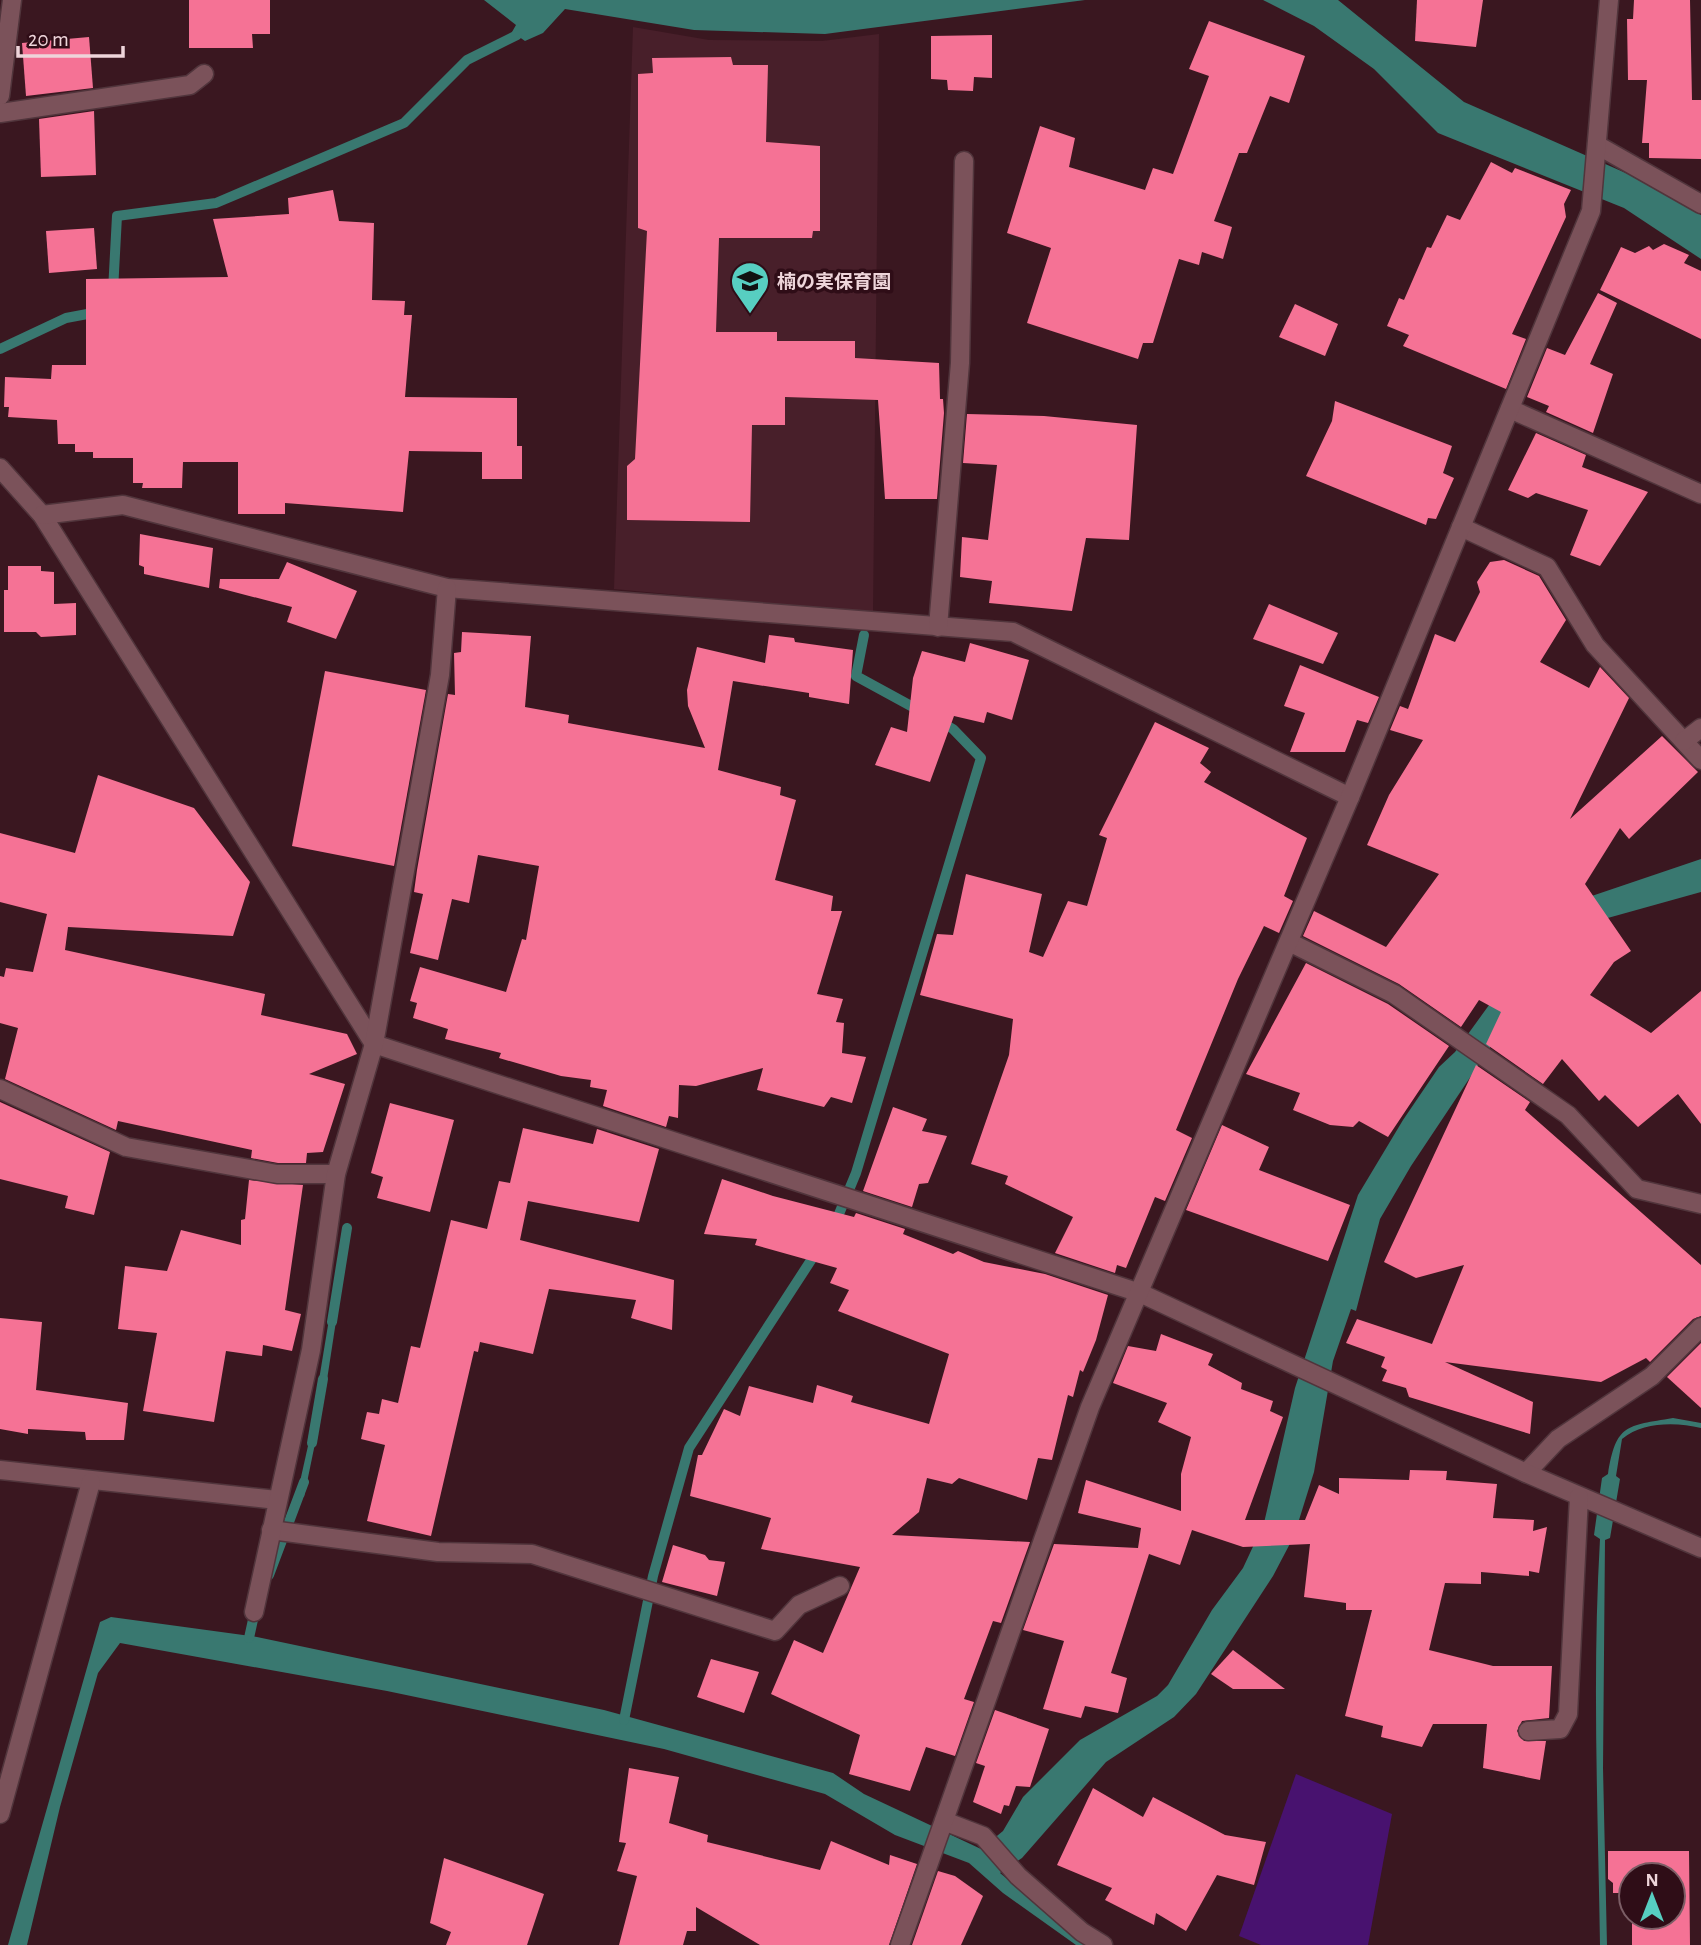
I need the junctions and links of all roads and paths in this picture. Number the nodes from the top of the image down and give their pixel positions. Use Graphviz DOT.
graph roads {
  1 [pos="12,0"];
  2 [pos="1609,0"];
  3 [pos="204,74"];
  4 [pos="0,96"];
  5 [pos="0,113"];
  6 [pos="1597,145"];
  7 [pos="964,161"];
  8 [pos="1701,204"];
  9 [pos="1510,409"];
  10 [pos="0,468"];
  11 [pos="1701,494"];
  12 [pos="42,515"];
  13 [pos="1461,527"];
  14 [pos="447,588"];
  15 [pos="939,626"];
  16 [pos="1701,728"];
  17 [pos="1684,741"];
  18 [pos="1701,760"];
  19 [pos="1350,797"];
  20 [pos="1289,942"];
  21 [pos="374,1044"];
  22 [pos="0,1089"];
  23 [pos="336,1174"];
  24 [pos="1701,1204"];
  25 [pos="1140,1293"];
  26 [pos="1701,1327"];
  27 [pos="0,1470"];
  28 [pos="1526,1473"];
  29 [pos="91,1482"];
  30 [pos="1579,1497"];
  31 [pos="277,1500"];
  32 [pos="271,1530"];
  33 [pos="1701,1548"];
  34 [pos="839,1586"];
  35 [pos="254,1612"];
  36 [pos="1528,1731"];
  37 [pos="0,1814"];
  38 [pos="944,1821"];
  39 [pos="900,1945"];
  40 [pos="1103,1945"];
  1 -- 4 [label="street"];
  2 -- 6 [label="street"];
  3 -- 5 [label="street"];
  6 -- 8 [label="street"];
  6 -- 9 [label="street"];
  7 -- 15 [label="street"];
  9 -- 11 [label="street"];
  9 -- 13 [label="street"];
  10 -- 12 [label="street"];
  12 -- 14 [label="street"];
  12 -- 21 [label="street"];
  13 -- 17 [label="street"];
  13 -- 19 [label="street"];
  14 -- 15 [label="street"];
  14 -- 21 [label="street"];
  15 -- 19 [label="street"];
  16 -- 17 [label="street"];
  17 -- 18 [label="street"];
  19 -- 20 [label="street"];
  20 -- 24 [label="street"];
  20 -- 25 [label="street"];
  21 -- 23 [label="street"];
  21 -- 25 [label="street"];
  22 -- 23 [label="street"];
  23 -- 31 [label="street"];
  25 -- 28 [label="street"];
  25 -- 38 [label="street"];
  26 -- 28 [label="street"];
  27 -- 29 [label="street"];
  28 -- 30 [label="street"];
  29 -- 31 [label="street"];
  29 -- 37 [label="street"];
  30 -- 33 [label="street"];
  30 -- 36 [label="street"];
  31 -- 32 [label="street"];
  32 -- 34 [label="street"];
  32 -- 35 [label="street"];
  38 -- 39 [label="street"];
  38 -- 40 [label="street"];
}
